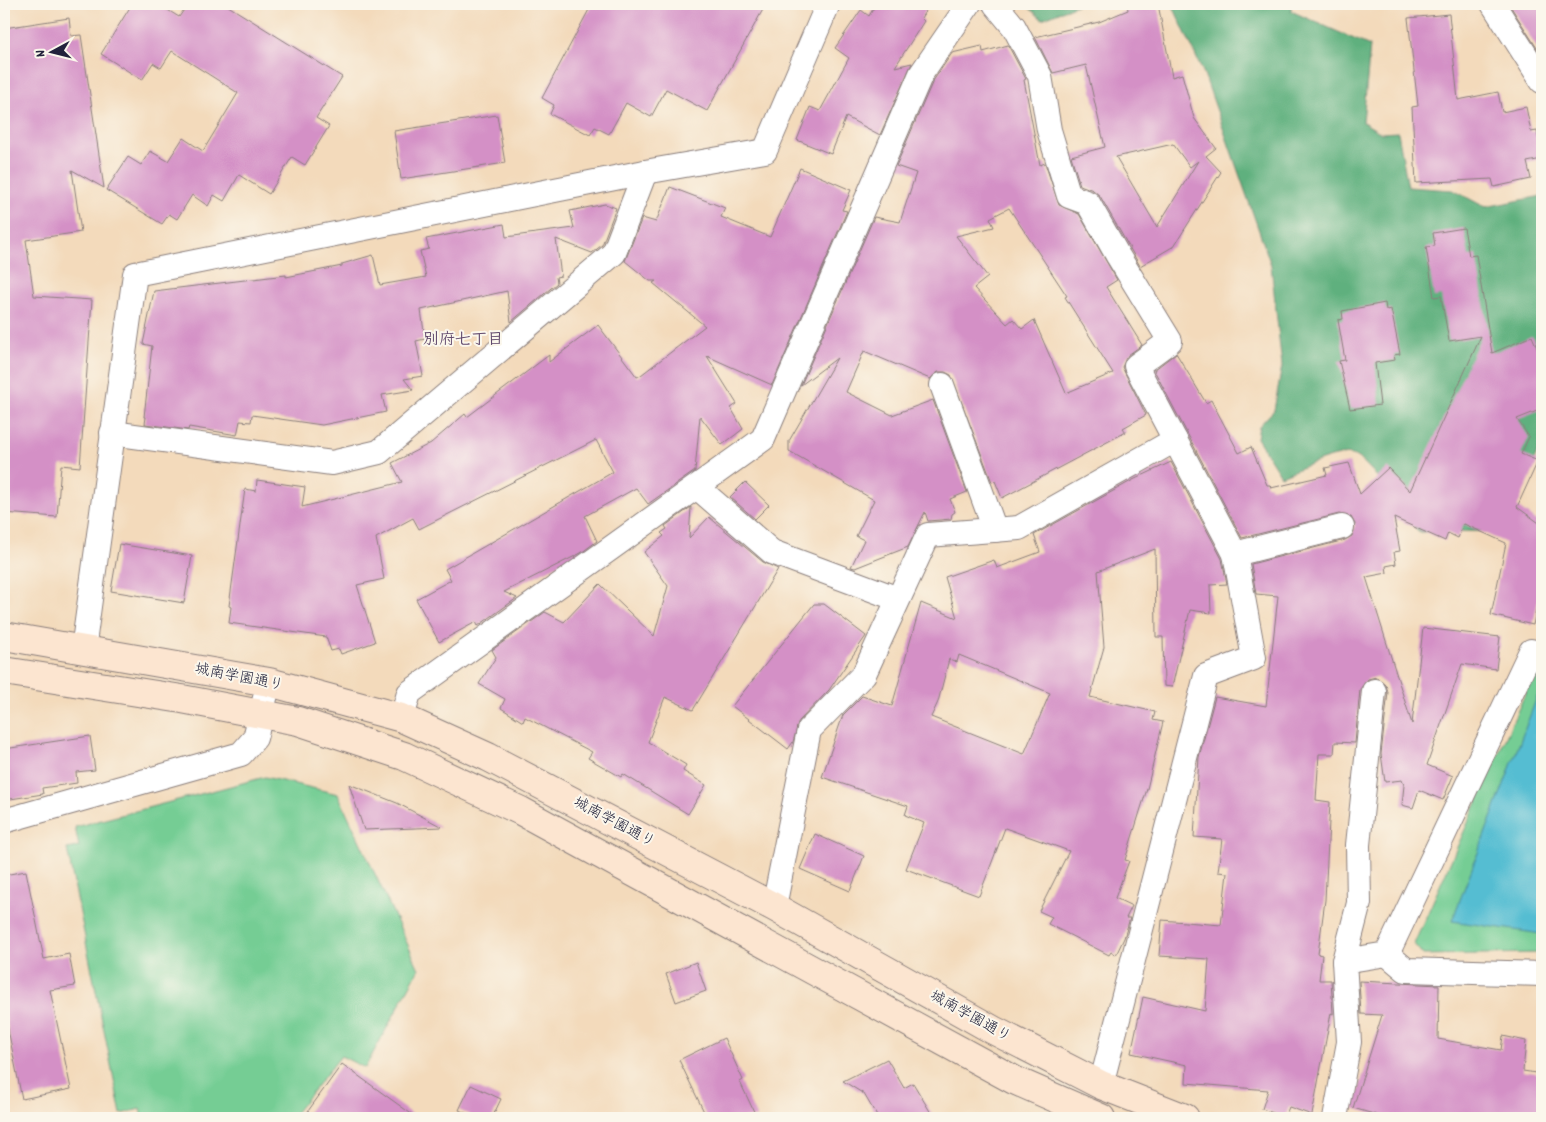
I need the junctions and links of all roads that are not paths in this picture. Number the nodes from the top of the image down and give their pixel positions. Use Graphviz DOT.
graph roads {
  1 [pos="828,4"];
  2 [pos="969,4"];
  3 [pos="995,4"];
  4 [pos="1493,4"];
  5 [pos="1542,81"];
  6 [pos="645,172"];
  7 [pos="942,385"];
  8 [pos="112,433"];
  9 [pos="1175,440"];
  10 [pos="698,488"];
  11 [pos="1342,527"];
  12 [pos="995,530"];
  13 [pos="1235,554"];
  14 [pos="898,599"];
  15 [pos="4,636"];
  16 [pos="83,650"];
  17 [pos="1542,654"];
  18 [pos="4,671"];
  19 [pos="269,682"];
  20 [pos="1374,691"];
  21 [pos="262,714"];
  22 [pos="402,718"];
  23 [pos="4,821"];
  24 [pos="774,907"];
  25 [pos="1387,954"];
  26 [pos="1344,961"];
  27 [pos="1542,974"];
  28 [pos="1102,1085"];
  29 [pos="1101,1118"];
  30 [pos="1185,1118"];
  31 [pos="1335,1118"];
  1 -- 6 [label="street"];
  2 -- 10 [label="street"];
  3 -- 9 [label="street"];
  4 -- 5 [label="street"];
  6 -- 8 [label="street"];
  6 -- 8 [label="street"];
  7 -- 12 [label="street"];
  8 -- 16 [label="street"];
  9 -- 12 [label="street"];
  9 -- 13 [label="street"];
  10 -- 14 [label="street"];
  10 -- 22 [label="street"];
  11 -- 13 [label="street"];
  12 -- 14 [label="street"];
  13 -- 28 [label="street"];
  14 -- 24 [label="street"];
  15 -- 16 [label="street, 城南学園通り"];
  16 -- 19 [label="street, 城南学園通り"];
  17 -- 25 [label="street"];
  18 -- 21 [label="street, 城南学園通り"];
  19 -- 21 [label="street"];
  19 -- 22 [label="street, 城南学園通り"];
  20 -- 26 [label="street"];
  21 -- 23 [label="street"];
  21 -- 29 [label="street, 城南学園通り"];
  22 -- 24 [label="street, 城南学園通り"];
  24 -- 28 [label="street, 城南学園通り"];
  25 -- 26 [label="street"];
  25 -- 27 [label="street"];
  26 -- 31 [label="street"];
  28 -- 30 [label="street, 城南学園通り"];
}
